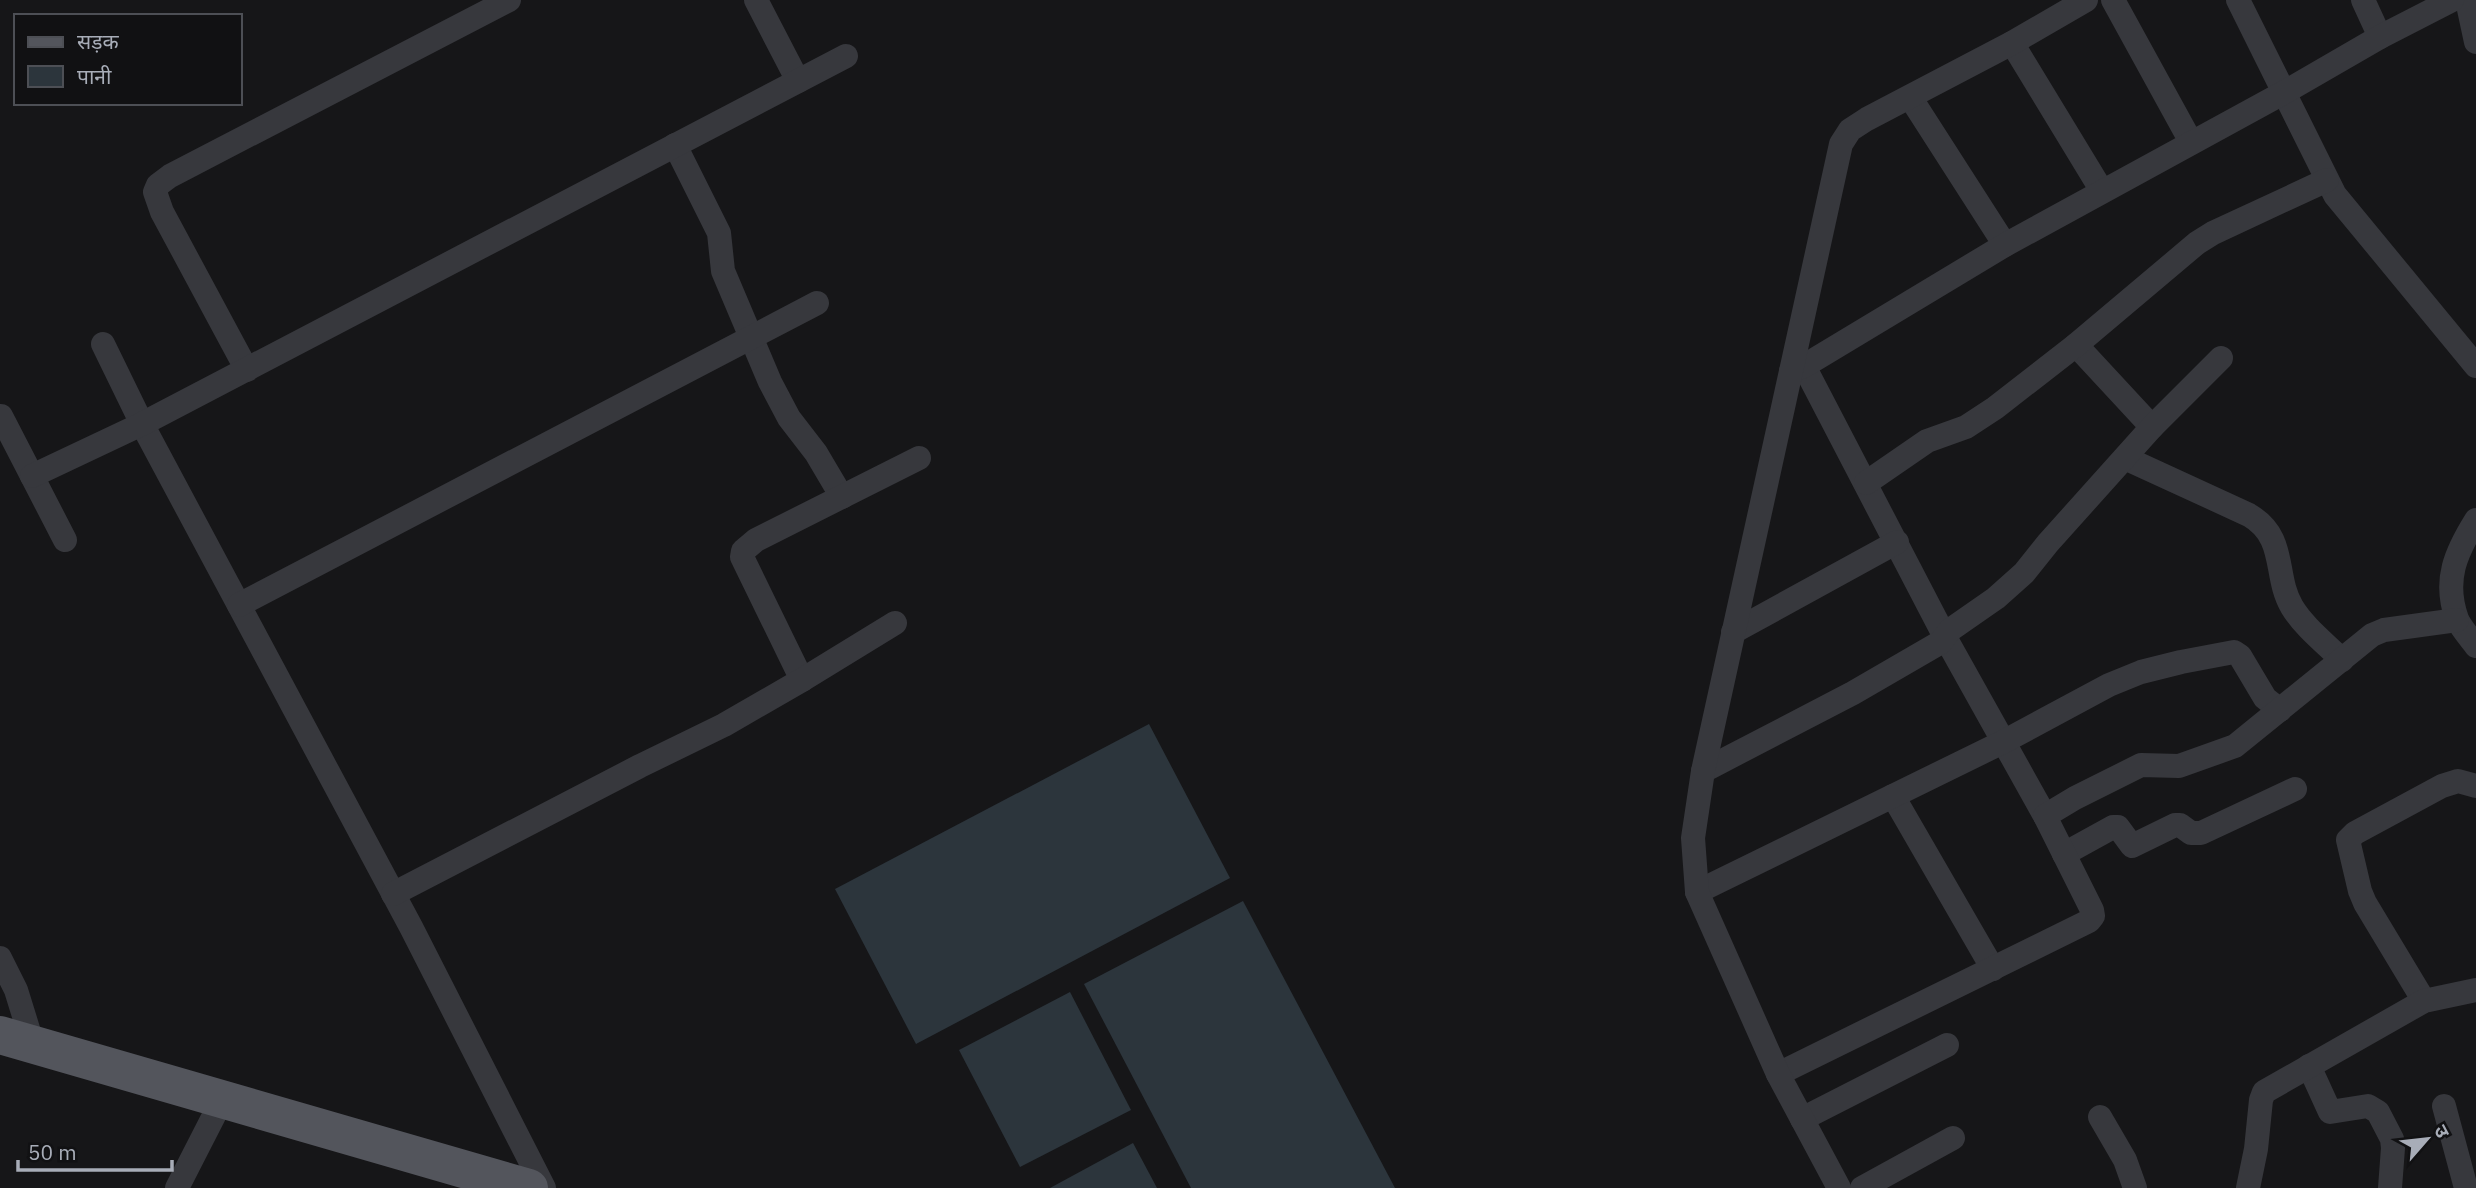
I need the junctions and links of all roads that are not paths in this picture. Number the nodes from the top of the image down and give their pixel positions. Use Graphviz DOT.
graph roads {
  1 [pos="509,0"];
  2 [pos="756,0"];
  3 [pos="2086,0"];
  4 [pos="2113,0"];
  5 [pos="2238,0"];
  6 [pos="2363,0"];
  7 [pos="2452,0"];
  8 [pos="2467,0"];
  9 [pos="2380,37"];
  10 [pos="2476,42"];
  11 [pos="2012,43"];
  12 [pos="846,56"];
  13 [pos="798,81"];
  14 [pos="2283,93"];
  15 [pos="1910,97"];
  16 [pos="2192,142"];
  17 [pos="675,145"];
  18 [pos="2327,180"];
  19 [pos="2102,191"];
  20 [pos="2005,245"];
  21 [pos="817,303"];
  22 [pos="751,338"];
  23 [pos="103,344"];
  24 [pos="2076,345"];
  25 [pos="2221,358"];
  26 [pos="2476,366"];
  27 [pos="1798,368"];
  28 [pos="247,370"];
  29 [pos="1,416"];
  30 [pos="142,424"];
  31 [pos="2152,427"];
  32 [pos="919,458"];
  33 [pos="2125,458"];
  34 [pos="32,477"];
  35 [pos="1866,483"];
  36 [pos="842,497"];
  37 [pos="2476,520"];
  38 [pos="65,540"];
  39 [pos="1897,542"];
  40 [pos="239,605"];
  41 [pos="2458,620"];
  42 [pos="895,623"];
  43 [pos="1733,632"];
  44 [pos="1945,637"];
  45 [pos="2476,646"];
  46 [pos="2342,660"];
  47 [pos="802,680"];
  48 [pos="2280,710"];
  49 [pos="2003,742"];
  50 [pos="1703,771"];
  51 [pos="2476,786"];
  52 [pos="2295,789"];
  53 [pos="1893,796"];
  54 [pos="2045,816"];
  55 [pos="2064,854"];
  56 [pos="1697,891"];
  57 [pos="393,894"];
  58 [pos="0,958"];
  59 [pos="1993,969"];
  60 [pos="2476,990"];
  61 [pos="2424,1001"];
  62 [pos="16,1040"];
  63 [pos="1947,1045"];
  64 [pos="2309,1066"];
  65 [pos="1778,1074"];
  66 [pos="223,1098"];
  67 [pos="2444,1106"];
  68 [pos="2100,1117"];
  69 [pos="1802,1119"];
  70 [pos="1953,1138"];
  71 [pos="177,1188"];
  72 [pos="529,1188"];
  73 [pos="544,1188"];
  74 [pos="1839,1188"];
  75 [pos="1862,1188"];
  76 [pos="2135,1188"];
  77 [pos="2248,1188"];
  78 [pos="2389,1188"];
  79 [pos="2466,1188"];
  1 -- 28 [label="street"];
  2 -- 13 [label="street"];
  3 -- 11 [label="street"];
  4 -- 16 [label="street"];
  5 -- 14 [label="street"];
  6 -- 9 [label="street"];
  7 -- 9 [label="street"];
  8 -- 10 [label="street"];
  9 -- 14 [label="street"];
  11 -- 15 [label="street"];
  11 -- 19 [label="street"];
  12 -- 13 [label="street"];
  13 -- 17 [label="street"];
  14 -- 16 [label="street"];
  14 -- 18 [label="street"];
  15 -- 20 [label="street"];
  15 -- 27 [label="street"];
  16 -- 19 [label="street"];
  17 -- 22 [label="street"];
  17 -- 28 [label="street"];
  18 -- 24 [label="street"];
  18 -- 26 [label="street"];
  19 -- 20 [label="street"];
  20 -- 27 [label="street"];
  21 -- 22 [label="street"];
  22 -- 36 [label="street"];
  22 -- 40 [label="street"];
  23 -- 30 [label="street"];
  24 -- 31 [label="street"];
  24 -- 35 [label="street"];
  25 -- 31 [label="street"];
  27 -- 35 [label="street"];
  27 -- 43 [label="street"];
  28 -- 30 [label="street"];
  29 -- 34 [label="street"];
  30 -- 34 [label="street"];
  30 -- 40 [label="street"];
  31 -- 33 [label="street"];
  32 -- 36 [label="street"];
  33 -- 44 [label="street"];
  33 -- 46 [label="street"];
  34 -- 38 [label="street"];
  35 -- 39 [label="street"];
  36 -- 47 [label="street"];
  37 -- 41 [label="street"];
  39 -- 43 [label="street"];
  39 -- 44 [label="street"];
  40 -- 57 [label="street"];
  41 -- 45 [label="street"];
  41 -- 46 [label="street"];
  42 -- 47 [label="street"];
  43 -- 50 [label="street"];
  44 -- 49 [label="street"];
  44 -- 50 [label="street"];
  46 -- 48 [label="street"];
  47 -- 57 [label="street"];
  48 -- 49 [label="street"];
  48 -- 54 [label="street"];
  49 -- 53 [label="street"];
  49 -- 54 [label="street"];
  50 -- 56 [label="street"];
  51 -- 61 [label="street"];
  52 -- 55 [label="street"];
  53 -- 56 [label="street"];
  53 -- 59 [label="street"];
  54 -- 55 [label="street"];
  55 -- 59 [label="street"];
  56 -- 65 [label="street"];
  57 -- 73 [label="street"];
  58 -- 62 [label="street"];
  59 -- 65 [label="street"];
  60 -- 61 [label="street"];
  61 -- 64 [label="street"];
  62 -- 66 [label="main road"];
  63 -- 69 [label="street"];
  64 -- 77 [label="street"];
  64 -- 78 [label="street"];
  65 -- 69 [label="street"];
  66 -- 71 [label="street"];
  66 -- 72 [label="main road"];
  67 -- 79 [label="street"];
  68 -- 76 [label="street"];
  69 -- 74 [label="street"];
  70 -- 75 [label="street"];
}
